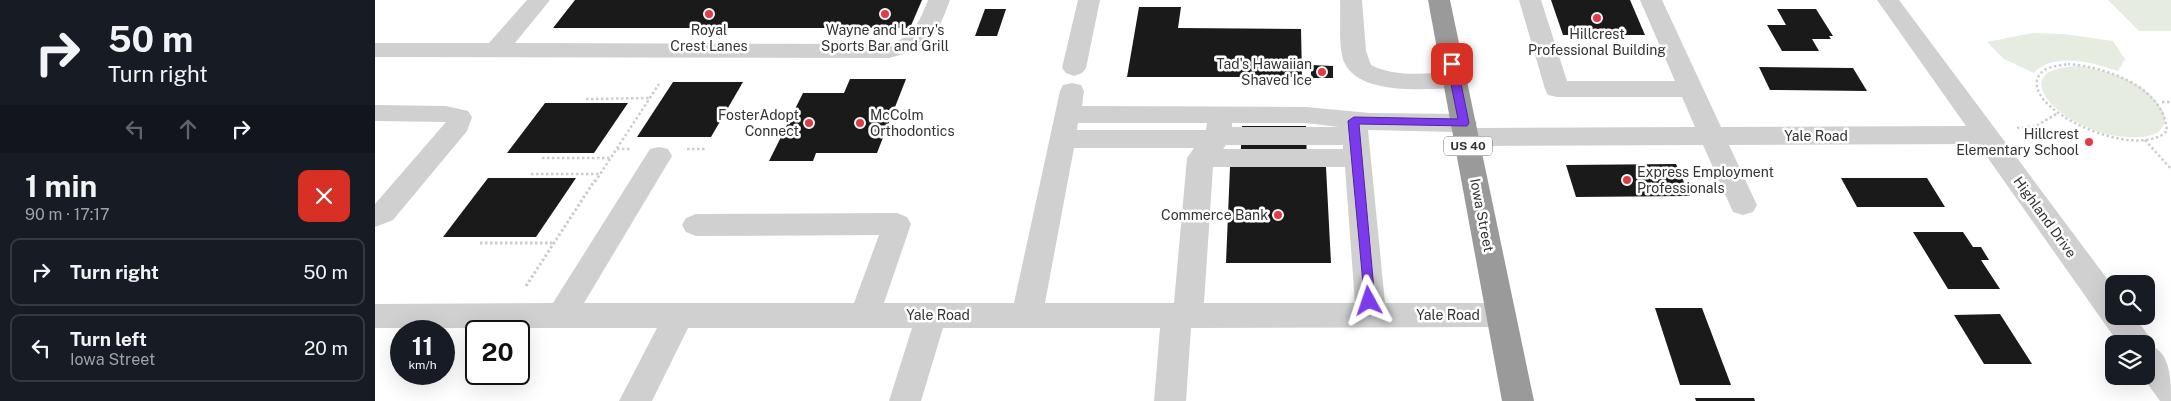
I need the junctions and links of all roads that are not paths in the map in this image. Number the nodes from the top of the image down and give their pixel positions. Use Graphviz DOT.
graph roads {
  1 [pos="539,0"];
  2 [pos="939,0"];
  3 [pos="1089,0"];
  4 [pos="1351,0"];
  5 [pos="1439,0"];
  6 [pos="1530,0"];
  7 [pos="1651,0"];
  8 [pos="1888,0"];
  9 [pos="375,50"];
  10 [pos="496,50"];
  11 [pos="1455,80"];
  12 [pos="1691,89"];
  13 [pos="1069,103"];
  14 [pos="375,113"];
  15 [pos="1465,130"];
  16 [pos="1986,135"];
  17 [pos="1712,136"];
  18 [pos="1213,139"];
  19 [pos="1355,141"];
  20 [pos="659,156"];
  21 [pos="1743,204"];
  22 [pos="375,217"];
  23 [pos="696,225"];
  24 [pos="2105,300"];
  25 [pos="865,315"];
  26 [pos="931,315"];
  27 [pos="1027,315"];
  28 [pos="1182,315"];
  29 [pos="1371,315"];
  30 [pos="1501,315"];
  31 [pos="375,316"];
  32 [pos="561,316"];
  33 [pos="679,316"];
  34 [pos="2155,369"];
  35 [pos="2171,391"];
  36 [pos="635,401"];
  37 [pos="905,401"];
  38 [pos="1170,401"];
  39 [pos="1518,401"];
  1 -- 10 [label="street"];
  2 -- 10 [label="street"];
  3 -- 13 [label="street"];
  4 -- 11 [label="street"];
  5 -- 11 [label="highway, Iowa Street / US 40"];
  6 -- 12 [label="street"];
  7 -- 12 [label="street"];
  8 -- 16 [label="street, Highland Drive"];
  9 -- 10 [label="street"];
  11 -- 15 [label="highway, Iowa Street / US 40"];
  12 -- 17 [label="street"];
  13 -- 18 [label="street"];
  13 -- 27 [label="street"];
  14 -- 22 [label="street"];
  15 -- 17 [label="street, Yale Road"];
  15 -- 19 [label="street, Yale Road"];
  15 -- 30 [label="highway, Iowa Street / US 40"];
  16 -- 17 [label="street, Yale Road"];
  16 -- 24 [label="street, Highland Drive"];
  17 -- 21 [label="street"];
  18 -- 19 [label="street"];
  18 -- 19 [label="street"];
  18 -- 28 [label="street"];
  19 -- 29 [label="street"];
  20 -- 32 [label="street"];
  23 -- 25 [label="street"];
  25 -- 26 [label="street, Yale Road"];
  25 -- 33 [label="street, Yale Road"];
  26 -- 27 [label="street, Yale Road"];
  26 -- 37 [label="street"];
  27 -- 28 [label="street, Yale Road"];
  28 -- 29 [label="street, Yale Road"];
  28 -- 38 [label="street"];
  29 -- 30 [label="street, Yale Road"];
  30 -- 39 [label="highway, Iowa Street / US 40"];
  31 -- 32 [label="street, Yale Road"];
  32 -- 33 [label="street, Yale Road"];
  33 -- 36 [label="street"];
  34 -- 35 [label="street"];
}
